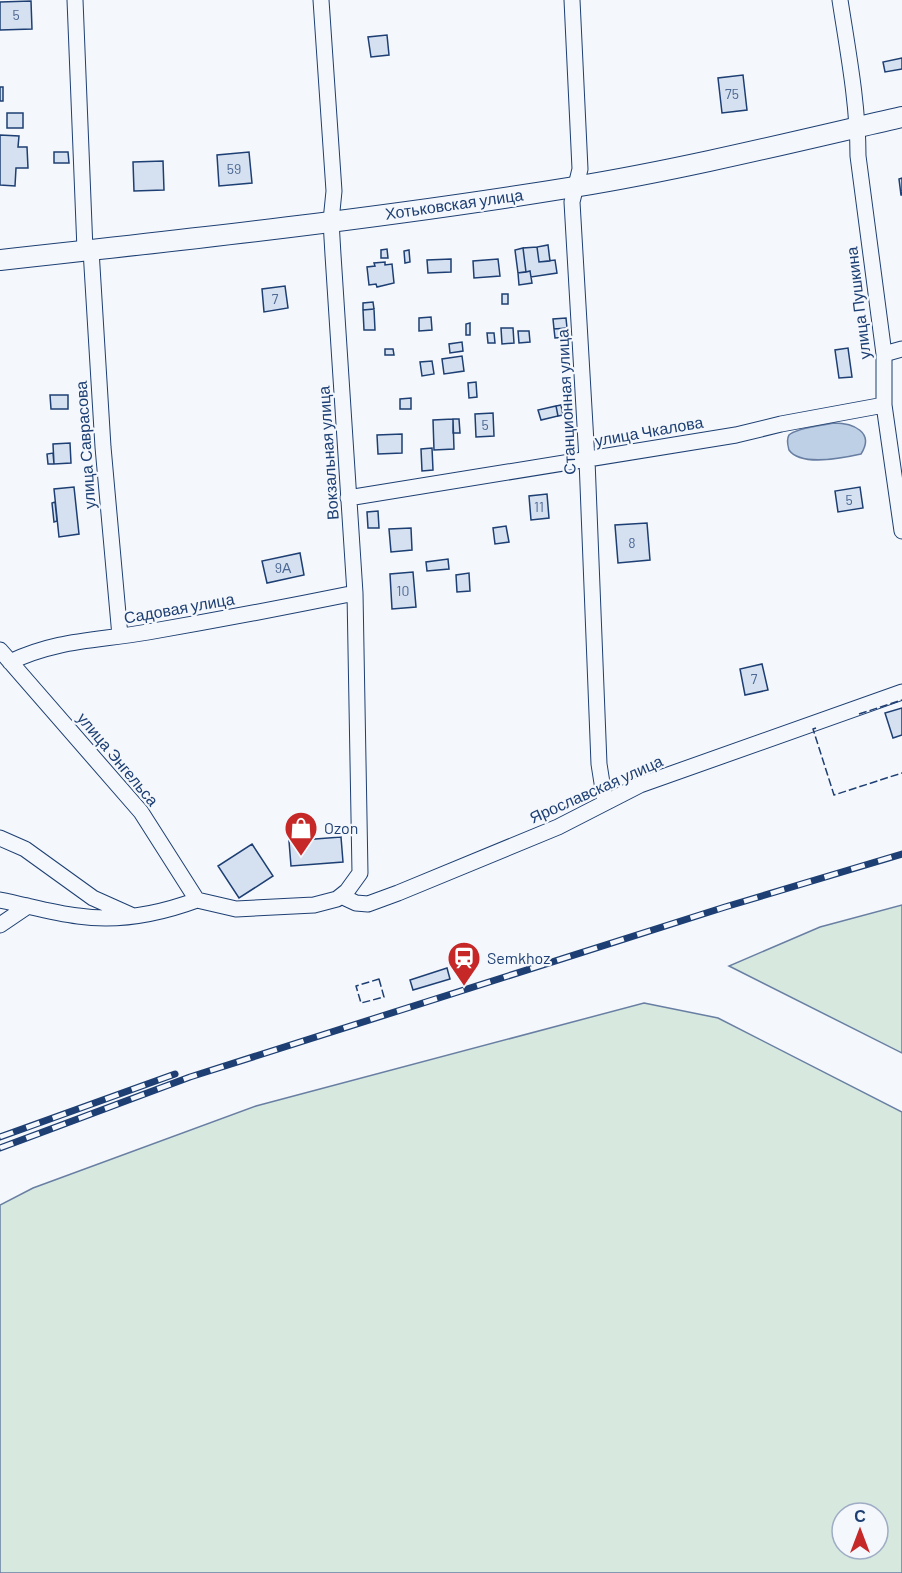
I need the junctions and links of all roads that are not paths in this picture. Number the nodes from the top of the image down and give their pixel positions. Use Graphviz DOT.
graph roads {
  1 [pos="75,0"];
  2 [pos="321,0"];
  3 [pos="572,0"];
  4 [pos="840,0"];
  5 [pos="902,117"];
  6 [pos="858,127"];
  7 [pos="577,186"];
  8 [pos="332,221"];
  9 [pos="88,250"];
  10 [pos="0,260"];
  11 [pos="902,349"];
  12 [pos="884,354"];
  13 [pos="884,405"];
  14 [pos="587,460"];
  15 [pos="348,498"];
  16 [pos="902,531"];
  17 [pos="355,593"];
  18 [pos="120,636"];
  19 [pos="4,657"];
  20 [pos="902,692"];
  21 [pos="605,802"];
  22 [pos="0,838"];
  23 [pos="341,896"];
  24 [pos="0,900"];
  25 [pos="197,900"];
  26 [pos="28,906"];
  27 [pos="134,916"];
  28 [pos="0,925"];
  1 -- 9 [label="street, улица Саврасова"];
  2 -- 8 [label="street, Вокзальная улица"];
  3 -- 7 [label="street, Станционная улица"];
  4 -- 6 [label="street, улица Пушкина"];
  5 -- 6 [label="main road, Хотьковская улица"];
  6 -- 7 [label="main road, Хотьковская улица"];
  6 -- 12 [label="street, улица Пушкина"];
  7 -- 8 [label="main road, Хотьковская улица"];
  7 -- 14 [label="street, Станционная улица"];
  8 -- 9 [label="main road, Хотьковская улица"];
  8 -- 15 [label="street, Вокзальная улица"];
  9 -- 10 [label="main road, Хотьковская улица"];
  9 -- 18 [label="street, улица Саврасова"];
  11 -- 12 [label="street"];
  12 -- 13 [label="street, улица Пушкина"];
  13 -- 14 [label="street, улица Чкалова"];
  13 -- 16 [label="street, улица Пушкина"];
  14 -- 15 [label="street, улица Чкалова"];
  14 -- 21 [label="street, Станционная улица"];
  15 -- 17 [label="street, Вокзальная улица"];
  17 -- 18 [label="street, Садовая улица"];
  17 -- 23 [label="street, Вокзальная улица"];
  18 -- 19 [label="street, Садовая улица"];
  19 -- 25 [label="street, улица Энгельса"];
  20 -- 21 [label="street, Ярославская улица"];
  21 -- 23 [label="street, Ярославская улица"];
  22 -- 27 [label="street"];
  23 -- 25 [label="street"];
  24 -- 26 [label="street"];
  25 -- 27 [label="street"];
  26 -- 27 [label="street"];
  26 -- 28 [label="street"];
}
